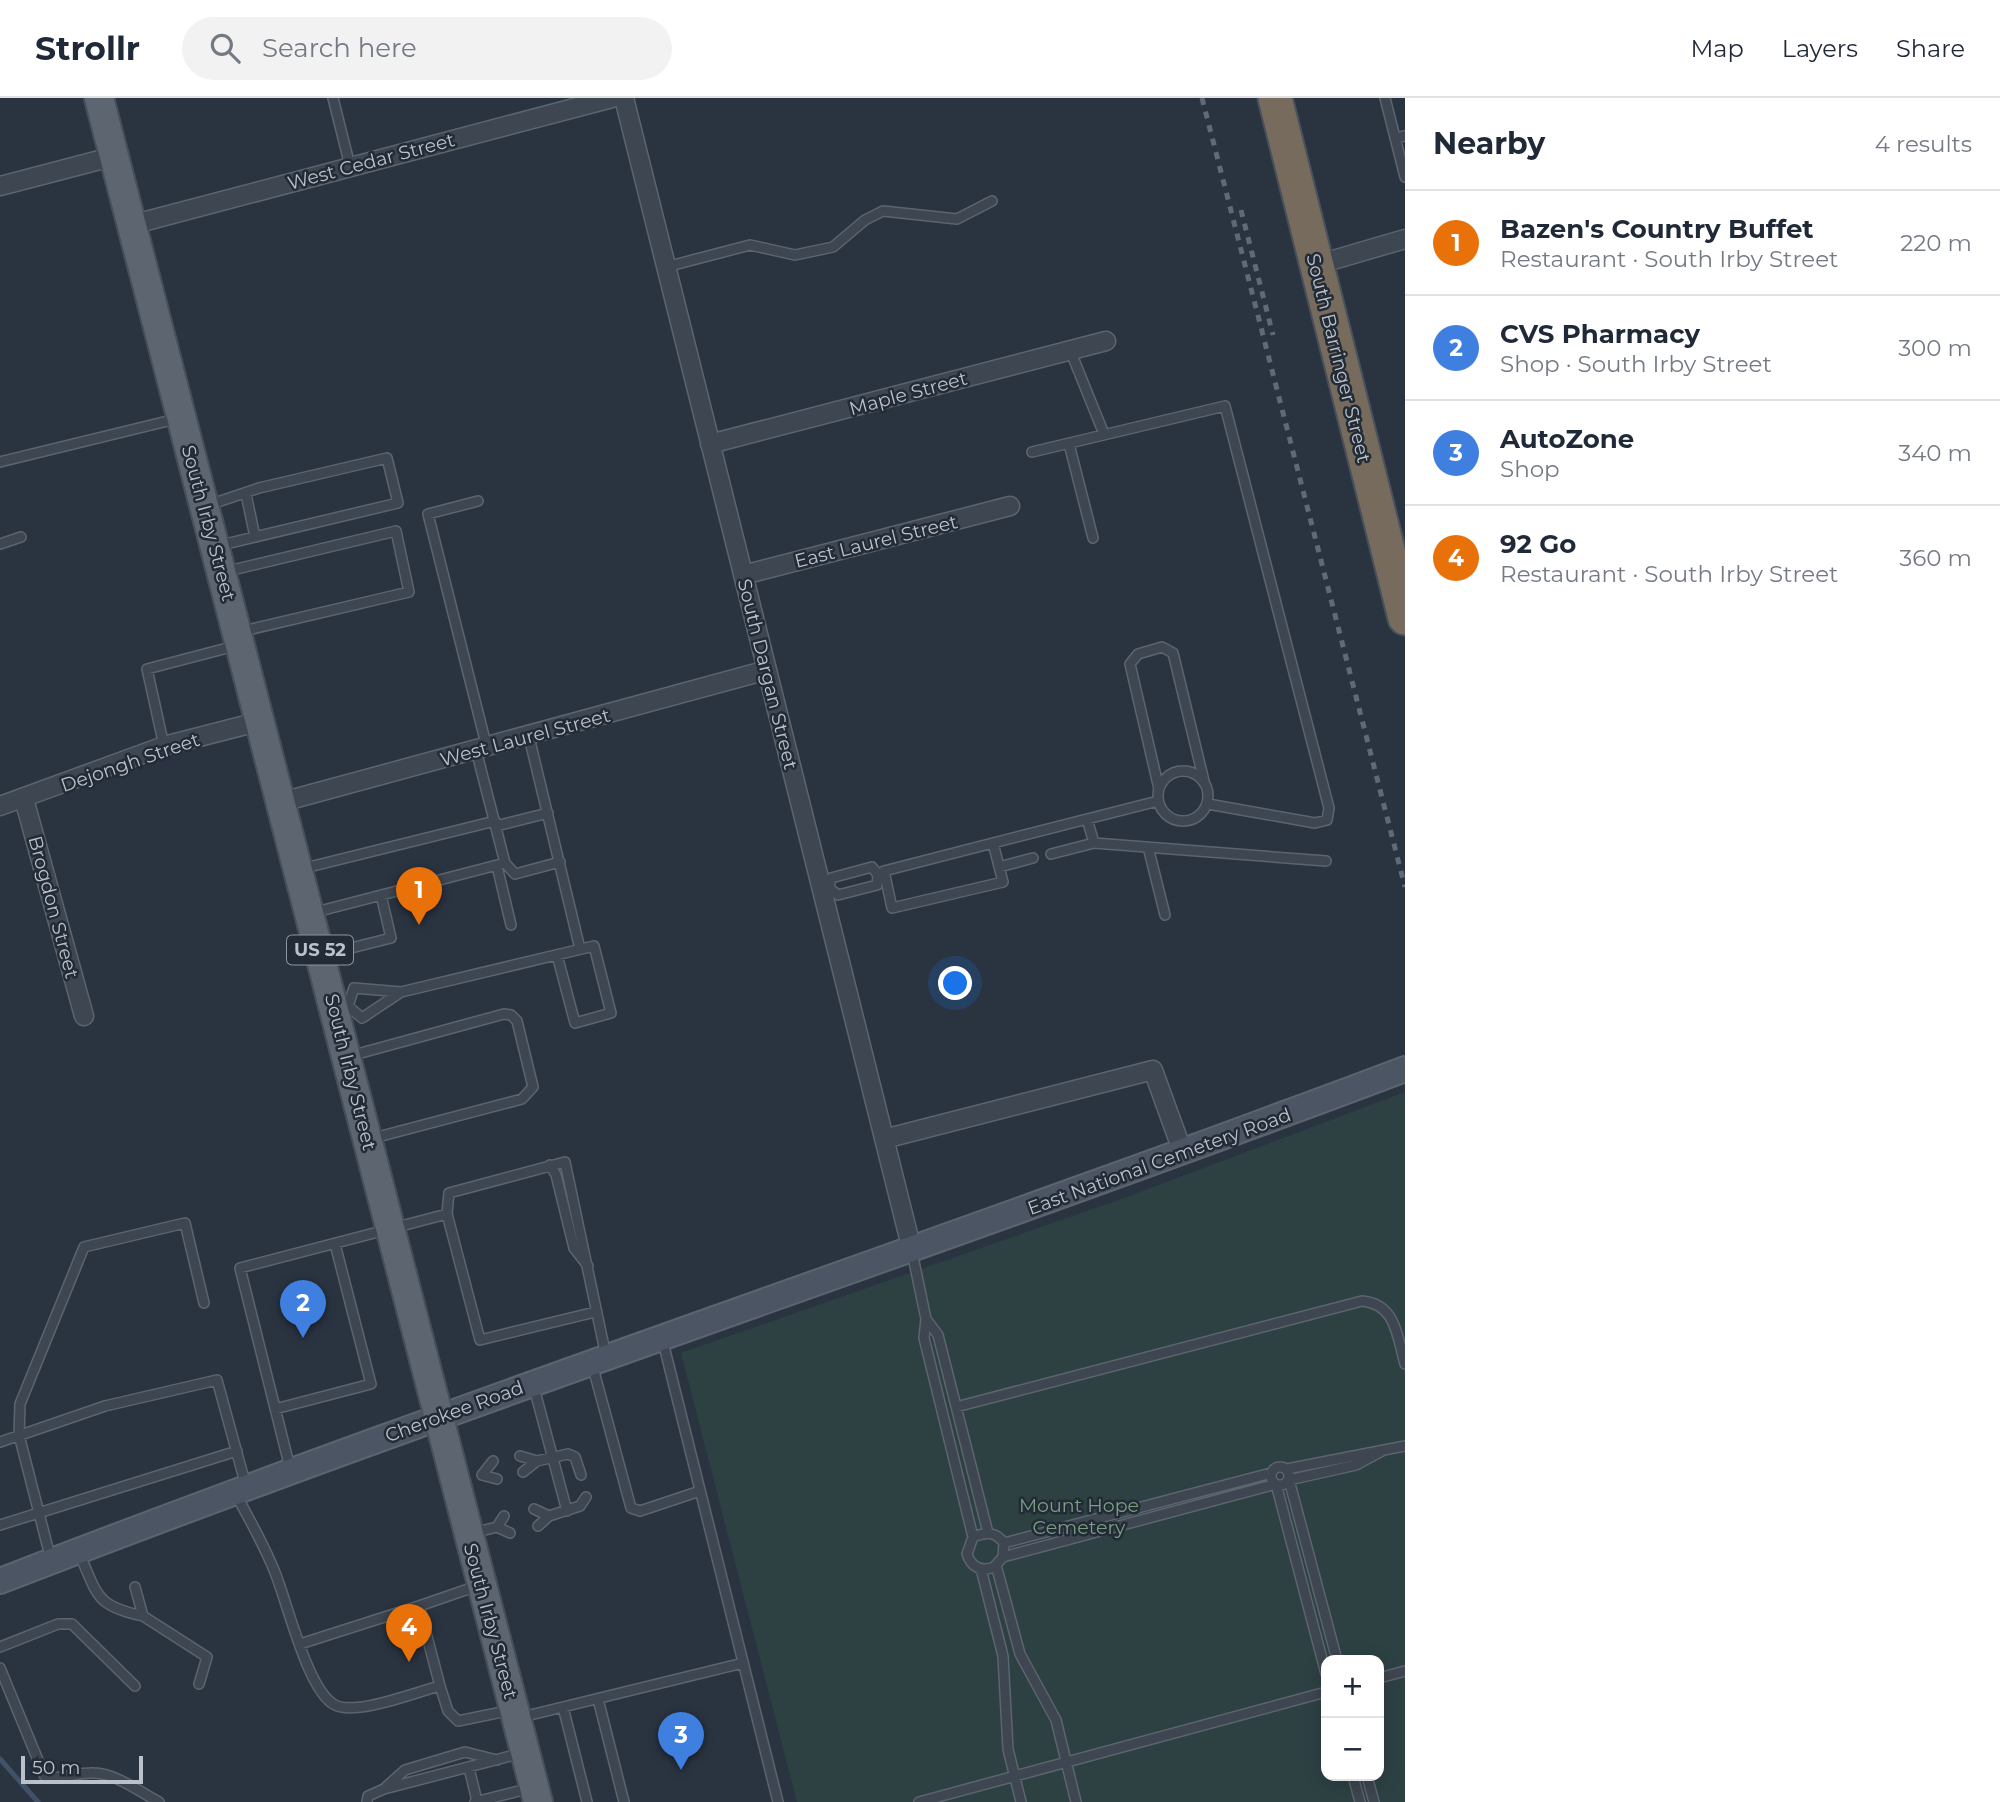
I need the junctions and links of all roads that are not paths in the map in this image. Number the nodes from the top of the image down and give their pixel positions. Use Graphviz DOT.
graph roads {
  1 [pos="99,98"];
  2 [pos="333,98"];
  3 [pos="612,98"];
  4 [pos="624,98"];
  5 [pos="1275,98"];
  6 [pos="1385,98"];
  7 [pos="1405,136"];
  8 [pos="1395,138"];
  9 [pos="115,156"];
  10 [pos="350,166"];
  11 [pos="1405,177"];
  12 [pos="0,186"];
  13 [pos="992,201"];
  14 [pos="131,225"];
  15 [pos="1405,239"];
  16 [pos="1316,265"];
  17 [pos="666,267"];
  18 [pos="1106,341"];
  19 [pos="1070,350"];
  20 [pos="181,418"];
  21 [pos="1104,434"];
  22 [pos="710,444"];
  23 [pos="1069,444"];
  24 [pos="1032,452"];
  25 [pos="0,462"];
  26 [pos="246,494"];
  27 [pos="478,501"];
  28 [pos="1010,506"];
  29 [pos="204,507"];
  30 [pos="21,537"];
  31 [pos="255,537"];
  32 [pos="1093,538"];
  33 [pos="0,544"];
  34 [pos="218,559"];
  35 [pos="743,575"];
  36 [pos="1405,618"];
  37 [pos="239,639"];
  38 [pos="767,670"];
  39 [pos="261,721"];
  40 [pos="528,737"];
  41 [pos="164,746"];
  42 [pos="482,749"];
  43 [pos="1204,781"];
  44 [pos="1159,789"];
  45 [pos="24,799"];
  46 [pos="1158,801"];
  47 [pos="282,802"];
  48 [pos="1208,804"];
  49 [pos="0,806"];
  50 [pos="548,813"];
  51 [pos="1087,819"];
  52 [pos="495,824"];
  53 [pos="1094,843"];
  54 [pos="993,844"];
  55 [pos="1148,848"];
  56 [pos="1051,854"];
  57 [pos="1033,858"];
  58 [pos="1326,861"];
  59 [pos="560,862"];
  60 [pos="501,864"];
  61 [pos="999,867"];
  62 [pos="299,869"];
  63 [pos="881,873"];
  64 [pos="825,888"];
  65 [pos="381,895"];
  66 [pos="310,913"];
  67 [pos="1165,915"];
  68 [pos="511,925"];
  69 [pos="580,949"];
  70 [pos="557,955"];
  71 [pos="321,956"];
  72 [pos="401,992"];
  73 [pos="342,1008"];
  74 [pos="84,1016"];
  75 [pos="347,1056"];
  76 [pos="1405,1069"];
  77 [pos="368,1139"];
  78 [pos="884,1139"];
  79 [pos="1183,1153"];
  80 [pos="447,1214"];
  81 [pos="392,1230"];
  82 [pos="335,1244"];
  83 [pos="912,1250"];
  84 [pos="204,1303"];
  85 [pos="595,1312"];
  86 [pos="926,1319"];
  87 [pos="662,1337"];
  88 [pos="599,1360"];
  89 [pos="1405,1364"];
  90 [pos="533,1383"];
  91 [pos="956,1407"];
  92 [pos="275,1409"];
  93 [pos="437,1417"];
  94 [pos="19,1435"];
  95 [pos="0,1442"];
  96 [pos="1405,1446"];
  97 [pos="237,1451"];
  98 [pos="1382,1451"];
  99 [pos="520,1456"];
  100 [pos="552,1458"];
  101 [pos="493,1461"];
  102 [pos="537,1461"];
  103 [pos="1287,1469"];
  104 [pos="291,1470"];
  105 [pos="523,1472"];
  106 [pos="1270,1473"];
  107 [pos="581,1475"];
  108 [pos="497,1479"];
  109 [pos="469,1480"];
  110 [pos="1289,1480"];
  111 [pos="1276,1484"];
  112 [pos="240,1489"];
  113 [pos="700,1491"];
  114 [pos="586,1497"];
  115 [pos="534,1509"];
  116 [pos="567,1511"];
  117 [pos="39,1515"];
  118 [pos="504,1516"];
  119 [pos="549,1516"];
  120 [pos="0,1525"];
  121 [pos="538,1526"];
  122 [pos="497,1527"];
  123 [pos="510,1533"];
  124 [pos="988,1533"];
  125 [pos="468,1535"];
  126 [pos="973,1537"];
  127 [pos="1004,1543"];
  128 [pos="78,1551"];
  129 [pos="51,1561"];
  130 [pos="1000,1561"];
  131 [pos="981,1569"];
  132 [pos="0,1581"];
  133 [pos="481,1584"];
  134 [pos="135,1587"];
  135 [pos="419,1606"];
  136 [pos="143,1616"];
  137 [pos="300,1644"];
  138 [pos="0,1647"];
  139 [pos="1321,1655"];
  140 [pos="1336,1655"];
  141 [pos="743,1663"];
  142 [pos="0,1668"];
  143 [pos="1405,1671"];
  144 [pos="1384,1677"];
  145 [pos="199,1684"];
  146 [pos="135,1686"];
  147 [pos="440,1686"];
  148 [pos="1321,1693"];
  149 [pos="598,1699"];
  150 [pos="563,1707"];
  151 [pos="515,1714"];
  152 [pos="526,1752"];
  153 [pos="497,1760"];
  154 [pos="1065,1762"];
  155 [pos="469,1768"];
  156 [pos="1013,1776"];
  157 [pos="1354,1781"];
  158 [pos="1368,1781"];
  159 [pos="384,1788"];
  160 [pos="536,1794"];
  161 [pos="159,1802"];
  162 [pos="367,1802"];
  163 [pos="476,1802"];
  164 [pos="587,1802"];
  165 [pos="624,1802"];
  166 [pos="778,1802"];
  167 [pos="919,1802"];
  168 [pos="1021,1802"];
  169 [pos="1076,1802"];
  170 [pos="1360,1802"];
  171 [pos="1374,1802"];
  1 -- 9 [label="main road, South Irby Street / US 52"];
  2 -- 10 [label="lane"];
  3 -- 10 [label="street, West Cedar Street"];
  4 -- 17 [label="street, South Dargan Street"];
  5 -- 16 [label="highway, South Barringer Street"];
  6 -- 8 [label="lane"];
  7 -- 8 [label="lane"];
  8 -- 11 [label="lane"];
  9 -- 12 [label="street"];
  9 -- 14 [label="main road, South Irby Street / US 52"];
  10 -- 14 [label="street, West Cedar Street"];
  13 -- 17 [label="lane"];
  14 -- 20 [label="main road, South Irby Street / US 52"];
  15 -- 16 [label="street"];
  16 -- 36 [label="highway, South Barringer Street"];
  17 -- 22 [label="street, South Dargan Street"];
  18 -- 19 [label="street, Maple Street"];
  19 -- 21 [label="lane"];
  19 -- 22 [label="street, Maple Street"];
  20 -- 25 [label="lane"];
  20 -- 29 [label="main road, South Irby Street / US 52"];
  21 -- 23 [label="lane"];
  21 -- 48 [label="lane"];
  22 -- 35 [label="street, South Dargan Street"];
  23 -- 24 [label="lane"];
  23 -- 32 [label="lane"];
  26 -- 29 [label="lane"];
  26 -- 31 [label="lane"];
  26 -- 31 [label="lane"];
  27 -- 42 [label="lane"];
  28 -- 35 [label="street, East Laurel Street"];
  29 -- 34 [label="main road, South Irby Street / US 52"];
  30 -- 33 [label="lane"];
  31 -- 34 [label="lane"];
  34 -- 37 [label="main road, South Irby Street / US 52"];
  34 -- 37 [label="lane"];
  35 -- 38 [label="street, South Dargan Street"];
  37 -- 39 [label="main road, South Irby Street / US 52"];
  37 -- 41 [label="lane"];
  38 -- 40 [label="street, West Laurel Street"];
  38 -- 64 [label="street, South Dargan Street"];
  39 -- 41 [label="street, Dejongh Street"];
  39 -- 47 [label="main road, South Irby Street / US 52"];
  40 -- 42 [label="street, West Laurel Street"];
  40 -- 50 [label="lane"];
  41 -- 45 [label="street, Dejongh Street"];
  42 -- 47 [label="street, West Laurel Street"];
  42 -- 52 [label="lane"];
  43 -- 44 [label="lane"];
  43 -- 44 [label="lane"];
  43 -- 48 [label="lane"];
  44 -- 46 [label="lane"];
  45 -- 49 [label="street, Dejongh Street"];
  45 -- 74 [label="street, Brogdon Street"];
  46 -- 48 [label="lane"];
  46 -- 51 [label="lane"];
  47 -- 62 [label="main road, South Irby Street / US 52"];
  50 -- 52 [label="lane"];
  50 -- 59 [label="lane"];
  51 -- 53 [label="lane"];
  51 -- 54 [label="lane"];
  52 -- 60 [label="lane"];
  52 -- 62 [label="lane"];
  53 -- 55 [label="lane"];
  53 -- 56 [label="lane"];
  54 -- 61 [label="lane"];
  54 -- 63 [label="lane"];
  55 -- 58 [label="lane"];
  55 -- 67 [label="lane"];
  57 -- 61 [label="lane"];
  59 -- 60 [label="lane"];
  59 -- 69 [label="lane"];
  60 -- 65 [label="lane"];
  60 -- 68 [label="lane"];
  61 -- 63 [label="lane"];
  62 -- 66 [label="main road, South Irby Street / US 52"];
  63 -- 64 [label="lane"];
  63 -- 64 [label="lane"];
  64 -- 78 [label="street, South Dargan Street"];
  65 -- 66 [label="lane"];
  65 -- 71 [label="lane"];
  66 -- 71 [label="main road, South Irby Street / US 52"];
  69 -- 70 [label="lane"];
  69 -- 70 [label="lane"];
  70 -- 72 [label="lane"];
  71 -- 73 [label="main road, South Irby Street / US 52"];
  72 -- 73 [label="lane"];
  72 -- 73 [label="lane"];
  73 -- 75 [label="main road, South Irby Street / US 52"];
  75 -- 77 [label="main road, South Irby Street / US 52"];
  75 -- 77 [label="lane"];
  76 -- 79 [label="street, East National Cemetery Road"];
  77 -- 81 [label="main road, South Irby Street / US 52"];
  78 -- 79 [label="street"];
  78 -- 83 [label="street, South Dargan Street"];
  79 -- 83 [label="street, East National Cemetery Road"];
  80 -- 81 [label="lane"];
  80 -- 85 [label="lane"];
  80 -- 85 [label="lane"];
  81 -- 82 [label="lane"];
  81 -- 93 [label="main road, South Irby Street / US 52"];
  82 -- 92 [label="lane"];
  82 -- 92 [label="lane"];
  83 -- 86 [label="lane"];
  83 -- 87 [label="street, Cherokee Road"];
  84 -- 94 [label="lane"];
  85 -- 88 [label="lane"];
  86 -- 91 [label="lane"];
  86 -- 126 [label="lane"];
  87 -- 88 [label="street, Cherokee Road"];
  87 -- 113 [label="lane"];
  88 -- 90 [label="street, Cherokee Road"];
  88 -- 113 [label="lane"];
  89 -- 91 [label="lane"];
  90 -- 93 [label="street, Cherokee Road"];
  90 -- 100 [label="lane"];
  91 -- 124 [label="lane"];
  92 -- 104 [label="lane"];
  93 -- 104 [label="street, Cherokee Road"];
  93 -- 109 [label="main road, South Irby Street / US 52"];
  94 -- 95 [label="lane"];
  94 -- 97 [label="lane"];
  94 -- 117 [label="lane"];
  96 -- 98 [label="lane"];
  97 -- 112 [label="lane"];
  97 -- 117 [label="lane"];
  98 -- 103 [label="lane"];
  98 -- 110 [label="lane"];
  99 -- 102 [label="lane"];
  100 -- 102 [label="lane"];
  100 -- 107 [label="lane"];
  100 -- 116 [label="lane"];
  101 -- 109 [label="lane"];
  102 -- 105 [label="lane"];
  103 -- 106 [label="lane"];
  103 -- 110 [label="lane"];
  104 -- 112 [label="street, Cherokee Road"];
  106 -- 111 [label="lane"];
  106 -- 127 [label="lane"];
  108 -- 109 [label="lane"];
  109 -- 125 [label="main road, South Irby Street / US 52"];
  110 -- 111 [label="lane"];
  110 -- 140 [label="lane"];
  111 -- 130 [label="lane"];
  111 -- 139 [label="lane"];
  112 -- 128 [label="street, Cherokee Road"];
  112 -- 137 [label="lane"];
  113 -- 141 [label="lane"];
  114 -- 116 [label="lane"];
  115 -- 119 [label="lane"];
  116 -- 119 [label="lane"];
  117 -- 120 [label="lane"];
  117 -- 129 [label="lane"];
  118 -- 122 [label="lane"];
  119 -- 121 [label="lane"];
  122 -- 123 [label="lane"];
  122 -- 125 [label="lane"];
  124 -- 126 [label="lane"];
  124 -- 127 [label="lane"];
  125 -- 133 [label="main road, South Irby Street / US 52"];
  126 -- 131 [label="lane"];
  127 -- 130 [label="lane"];
  128 -- 129 [label="street, Cherokee Road"];
  128 -- 136 [label="lane"];
  129 -- 132 [label="street, Cherokee Road"];
  130 -- 131 [label="lane"];
  130 -- 154 [label="lane"];
  131 -- 156 [label="lane"];
  133 -- 135 [label="lane"];
  133 -- 151 [label="main road, South Irby Street / US 52"];
  134 -- 136 [label="lane"];
  135 -- 137 [label="lane"];
  135 -- 147 [label="lane"];
  136 -- 145 [label="lane"];
  137 -- 147 [label="lane"];
  138 -- 146 [label="lane"];
  141 -- 149 [label="lane"];
  141 -- 166 [label="lane"];
  142 -- 161 [label="lane"];
  143 -- 144 [label="lane"];
  147 -- 151 [label="lane"];
  148 -- 154 [label="lane"];
  149 -- 150 [label="lane"];
  149 -- 165 [label="lane"];
  150 -- 151 [label="lane"];
  150 -- 164 [label="lane"];
  151 -- 152 [label="main road, South Irby Street / US 52"];
  152 -- 153 [label="lane"];
  152 -- 160 [label="main road, South Irby Street / US 52"];
  153 -- 155 [label="lane"];
  153 -- 159 [label="lane"];
  154 -- 156 [label="lane"];
  154 -- 169 [label="lane"];
  155 -- 159 [label="lane"];
  155 -- 163 [label="lane"];
  156 -- 167 [label="lane"];
  156 -- 168 [label="lane"];
  157 -- 170 [label="lane"];
  158 -- 171 [label="lane"];
  159 -- 162 [label="lane"];
  160 -- 163 [label="lane"];
}
